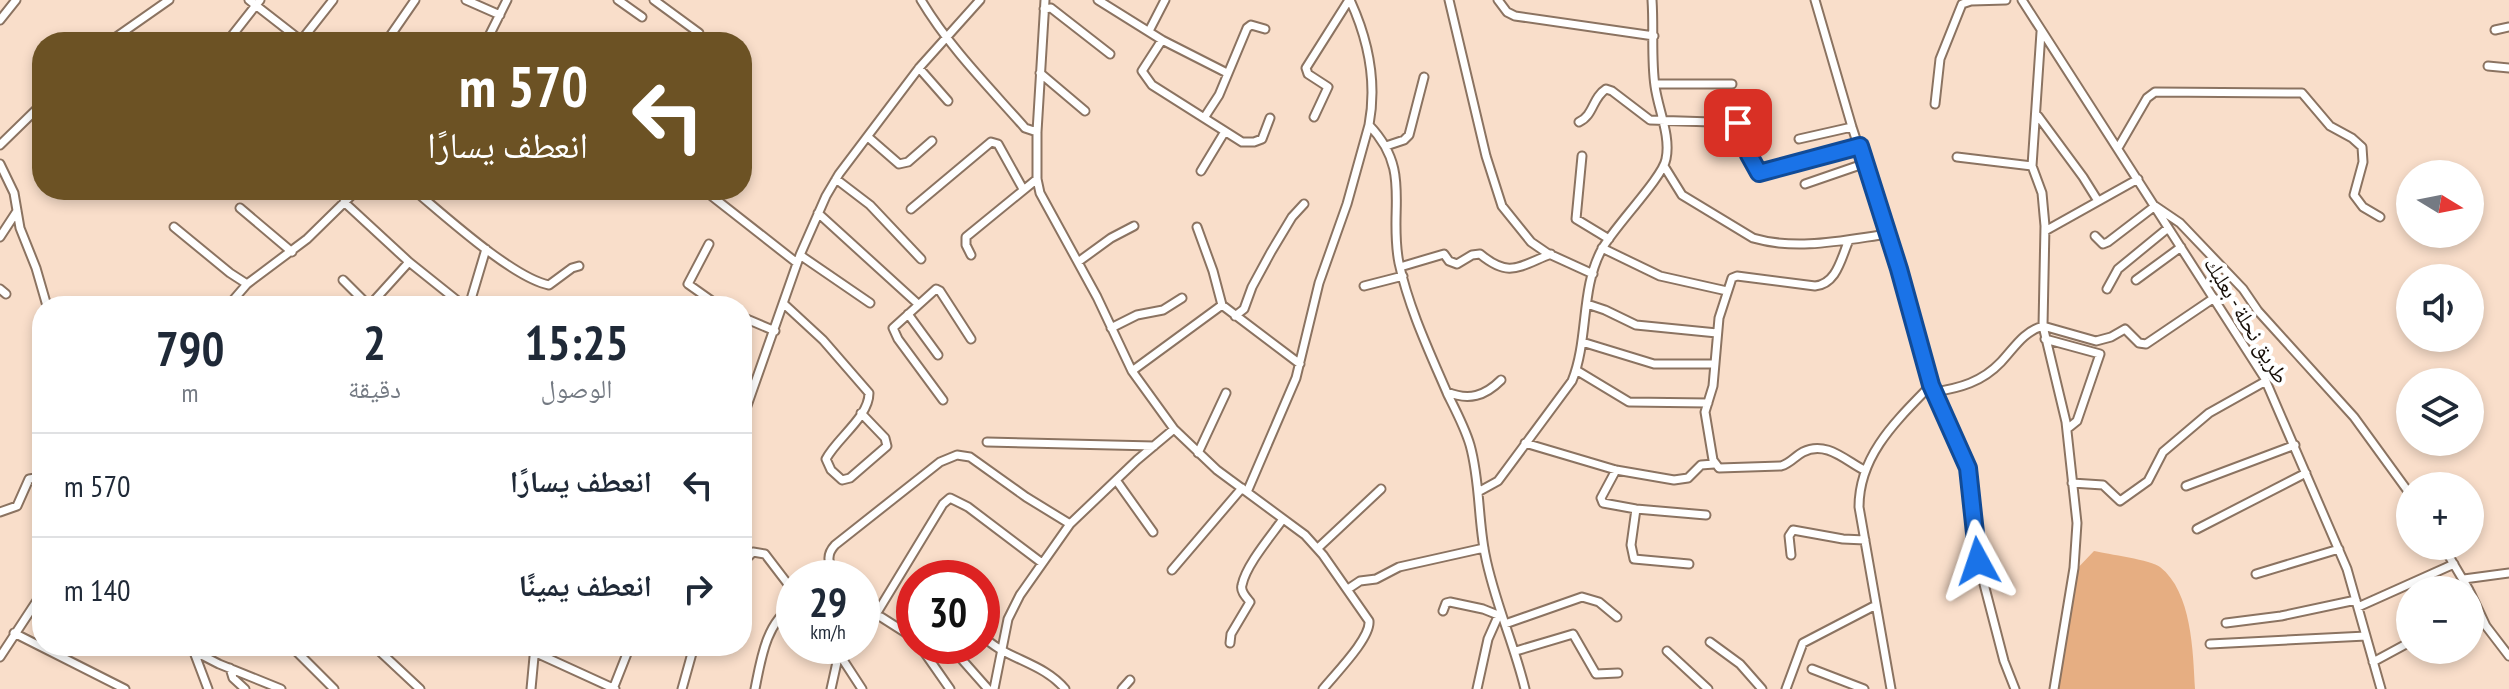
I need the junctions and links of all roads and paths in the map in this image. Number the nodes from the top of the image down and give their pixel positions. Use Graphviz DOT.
graph roads {
  1 [pos="16,0"];
  2 [pos="169,0"];
  3 [pos="333,0"];
  4 [pos="415,0"];
  5 [pos="466,0"];
  6 [pos="507,0"];
  7 [pos="618,0"];
  8 [pos="654,0"];
  9 [pos="921,0"];
  10 [pos="980,0"];
  11 [pos="1098,0"];
  12 [pos="1165,0"];
  13 [pos="1349,0"];
  14 [pos="1449,0"];
  15 [pos="1498,0"];
  16 [pos="1652,0"];
  17 [pos="1815,0"];
  18 [pos="2006,0"];
  19 [pos="2024,1"];
  20 [pos="255,2"];
  21 [pos="1044,4"];
  22 [pos="500,15"];
  23 [pos="642,17"];
  24 [pos="0,20"];
  25 [pos="2509,27"];
  26 [pos="1265,29"];
  27 [pos="2495,30"];
  28 [pos="1149,31"];
  29 [pos="123,32"];
  30 [pos="234,32"];
  31 [pos="290,32"];
  32 [pos="309,32"];
  33 [pos="393,32"];
  34 [pos="491,32"];
  35 [pos="698,32"];
  36 [pos="2041,32"];
  37 [pos="1654,36"];
  38 [pos="945,38"];
  39 [pos="1162,40"];
  40 [pos="1110,54"];
  41 [pos="2488,66"];
  42 [pos="919,68"];
  43 [pos="2509,68"];
  44 [pos="1040,73"];
  45 [pos="1227,73"];
  46 [pos="1424,77"];
  47 [pos="1655,84"];
  48 [pos="1732,84"];
  49 [pos="948,101"];
  50 [pos="1935,104"];
  51 [pos="1085,111"];
  52 [pos="32,114"];
  53 [pos="2037,114"];
  54 [pos="1314,117"];
  55 [pos="1204,118"];
  56 [pos="1270,118"];
  57 [pos="1662,121"];
  58 [pos="1579,122"];
  59 [pos="1369,125"];
  60 [pos="1852,127"];
  61 [pos="1037,132"];
  62 [pos="1224,133"];
  63 [pos="868,137"];
  64 [pos="1799,139"];
  65 [pos="932,141"];
  66 [pos="0,145"];
  67 [pos="1386,146"];
  68 [pos="1860,146"];
  69 [pos="2118,148"];
  70 [pos="1582,156"];
  71 [pos="1957,157"];
  72 [pos="1866,163"];
  73 [pos="0,164"];
  74 [pos="1664,166"];
  75 [pos="2032,166"];
  76 [pos="1201,171"];
  77 [pos="836,179"];
  78 [pos="1037,179"];
  79 [pos="2138,179"];
  80 [pos="1805,184"];
  81 [pos="1023,189"];
  82 [pos="426,200"];
  83 [pos="718,200"];
  84 [pos="2098,201"];
  85 [pos="344,202"];
  86 [pos="1304,204"];
  87 [pos="2155,206"];
  88 [pos="240,208"];
  89 [pos="911,209"];
  90 [pos="17,211"];
  91 [pos="818,213"];
  92 [pos="2380,217"];
  93 [pos="1134,226"];
  94 [pos="174,227"];
  95 [pos="1197,227"];
  96 [pos="2168,228"];
  97 [pos="2045,231"];
  98 [pos="1888,234"];
  99 [pos="2095,236"];
  100 [pos="0,237"];
  101 [pos="1609,239"];
  102 [pos="1849,240"];
  103 [pos="709,244"];
  104 [pos="2181,247"];
  105 [pos="1602,248"];
  106 [pos="486,249"];
  107 [pos="292,252"];
  108 [pos="1551,254"];
  109 [pos="971,255"];
  110 [pos="798,259"];
  111 [pos="921,259"];
  112 [pos="409,262"];
  113 [pos="1078,262"];
  114 [pos="579,266"];
  115 [pos="1401,272"];
  116 [pos="1593,274"];
  117 [pos="343,280"];
  118 [pos="2136,280"];
  119 [pos="247,284"];
  120 [pos="1364,286"];
  121 [pos="2107,289"];
  122 [pos="1727,291"];
  123 [pos="44,296"];
  124 [pos="237,296"];
  125 [pos="359,296"];
  126 [pos="381,296"];
  127 [pos="453,296"];
  128 [pos="470,296"];
  129 [pos="705,296"];
  130 [pos="1182,298"];
  131 [pos="2214,298"];
  132 [pos="870,303"];
  133 [pos="784,304"];
  134 [pos="918,304"];
  135 [pos="1587,304"];
  136 [pos="1222,305"];
  137 [pos="908,314"];
  138 [pos="1235,316"];
  139 [pos="752,321"];
  140 [pos="2043,326"];
  141 [pos="1111,328"];
  142 [pos="775,331"];
  143 [pos="1717,333"];
  144 [pos="971,339"];
  145 [pos="2045,339"];
  146 [pos="1582,342"];
  147 [pos="2089,345"];
  148 [pos="938,355"];
  149 [pos="1300,364"];
  150 [pos="1715,364"];
  151 [pos="1576,370"];
  152 [pos="1132,371"];
  153 [pos="1501,380"];
  154 [pos="2266,381"];
  155 [pos="1933,388"];
  156 [pos="1447,392"];
  157 [pos="752,393"];
  158 [pos="1226,393"];
  159 [pos="943,400"];
  160 [pos="1708,403"];
  161 [pos="861,413"];
  162 [pos="1174,429"];
  163 [pos="2067,429"];
  164 [pos="987,442"];
  165 [pos="1525,443"];
  166 [pos="2295,445"];
  167 [pos="1154,446"];
  168 [pos="1198,453"];
  169 [pos="1714,464"];
  170 [pos="1616,470"];
  171 [pos="1864,470"];
  172 [pos="2306,473"];
  173 [pos="2396,475"];
  174 [pos="32,479"];
  175 [pos="1116,480"];
  176 [pos="2072,483"];
  177 [pos="2186,486"];
  178 [pos="1381,489"];
  179 [pos="1244,490"];
  180 [pos="1478,492"];
  181 [pos="1636,509"];
  182 [pos="0,512"];
  183 [pos="1706,515"];
  184 [pos="1283,519"];
  185 [pos="1070,524"];
  186 [pos="2197,529"];
  187 [pos="1153,532"];
  188 [pos="1865,540"];
  189 [pos="1318,548"];
  190 [pos="1484,548"];
  191 [pos="2339,549"];
  192 [pos="752,553"];
  193 [pos="1791,555"];
  194 [pos="828,560"];
  195 [pos="2452,560"];
  196 [pos="1042,563"];
  197 [pos="1689,564"];
  198 [pos="2454,564"];
  199 [pos="776,568"];
  200 [pos="1172,570"];
  201 [pos="2509,573"];
  202 [pos="2256,574"];
  203 [pos="2462,576"];
  204 [pos="2484,576"];
  205 [pos="1348,589"];
  206 [pos="2357,603"];
  207 [pos="1876,605"];
  208 [pos="32,607"];
  209 [pos="880,608"];
  210 [pos="1443,611"];
  211 [pos="1499,614"];
  212 [pos="1617,617"];
  213 [pos="776,623"];
  214 [pos="2226,623"];
  215 [pos="2484,623"];
  216 [pos="1505,624"];
  217 [pos="14,633"];
  218 [pos="2366,636"];
  219 [pos="32,642"];
  220 [pos="1710,642"];
  221 [pos="1230,643"];
  222 [pos="2210,644"];
  223 [pos="1002,649"];
  224 [pos="2396,650"];
  225 [pos="1516,651"];
  226 [pos="1667,651"];
  227 [pos="60,656"];
  228 [pos="196,656"];
  229 [pos="205,656"];
  230 [pos="301,656"];
  231 [pos="385,656"];
  232 [pos="535,656"];
  233 [pos="548,656"];
  234 [pos="626,656"];
  235 [pos="691,656"];
  236 [pos="2509,656"];
  237 [pos="0,657"];
  238 [pos="210,658"];
  239 [pos="2373,662"];
  240 [pos="834,664"];
  241 [pos="845,664"];
  242 [pos="933,664"];
  243 [pos="966,664"];
  244 [pos="230,668"];
  245 [pos="1812,669"];
  246 [pos="1618,673"];
  247 [pos="1130,680"];
  248 [pos="125,689"];
  249 [pos="208,689"];
  250 [pos="245,689"];
  251 [pos="281,689"];
  252 [pos="334,689"];
  253 [pos="420,689"];
  254 [pos="531,689"];
  255 [pos="614,689"];
  256 [pos="682,689"];
  257 [pos="755,689"];
  258 [pos="831,689"];
  259 [pos="862,689"];
  260 [pos="950,689"];
  261 [pos="988,689"];
  262 [pos="994,689"];
  263 [pos="1065,689"];
  264 [pos="1122,689"];
  265 [pos="1323,689"];
  266 [pos="1477,689"];
  267 [pos="1525,689"];
  268 [pos="1708,689"];
  269 [pos="1762,689"];
  270 [pos="1786,689"];
  271 [pos="1864,689"];
  272 [pos="1891,689"];
  273 [pos="2015,689"];
  274 [pos="2054,689"];
  275 [pos="2381,689"];
  1 -- 24 [label="street"];
  2 -- 29 [label="street"];
  3 -- 32 [label="street"];
  4 -- 33 [label="street"];
  5 -- 22 [label="street"];
  6 -- 22 [label="street"];
  7 -- 23 [label="street"];
  8 -- 35 [label="street"];
  9 -- 38 [label="street"];
  10 -- 38 [label="street"];
  11 -- 28 [label="street"];
  12 -- 28 [label="street"];
  13 -- 54 [label="street"];
  13 -- 59 [label="street"];
  14 -- 108 [label="street"];
  15 -- 37 [label="street"];
  16 -- 37 [label="street"];
  17 -- 60 [label="street"];
  18 -- 50 [label="street"];
  19 -- 36 [label="street, طريق نحلة - بعلبك"];
  20 -- 30 [label="street"];
  20 -- 31 [label="street"];
  21 -- 40 [label="street"];
  21 -- 44 [label="street"];
  22 -- 34 [label="street"];
  25 -- 27 [label="street"];
  26 -- 45 [label="street"];
  28 -- 39 [label="street"];
  36 -- 53 [label="street"];
  36 -- 69 [label="street, طريق نحلة - بعلبك"];
  37 -- 47 [label="street"];
  38 -- 42 [label="street"];
  38 -- 61 [label="street"];
  39 -- 45 [label="street"];
  39 -- 55 [label="street"];
  41 -- 43 [label="street"];
  42 -- 49 [label="street"];
  42 -- 63 [label="street"];
  44 -- 51 [label="street"];
  44 -- 61 [label="street"];
  45 -- 55 [label="street"];
  46 -- 67 [label="street"];
  47 -- 48 [label="street"];
  47 -- 57 [label="street"];
  52 -- 66 [label="street"];
  53 -- 75 [label="street"];
  53 -- 84 [label="street"];
  55 -- 62 [label="street"];
  56 -- 62 [label="street"];
  57 -- 58 [label="street"];
  57 -- 68 [label="street"];
  57 -- 74 [label="street"];
  59 -- 67 [label="street"];
  59 -- 149 [label="street"];
  60 -- 64 [label="street"];
  60 -- 68 [label="street"];
  61 -- 78 [label="street"];
  62 -- 76 [label="street"];
  63 -- 65 [label="street"];
  63 -- 77 [label="street"];
  67 -- 115 [label="street"];
  68 -- 72 [label="street"];
  69 -- 79 [label="street, طريق نحلة - بعلبك"];
  69 -- 92 [label="street"];
  70 -- 101 [label="street"];
  71 -- 75 [label="street"];
  72 -- 80 [label="street"];
  72 -- 98 [label="street"];
  73 -- 90 [label="street"];
  74 -- 101 [label="street"];
  74 -- 102 [label="street"];
  75 -- 97 [label="street"];
  77 -- 91 [label="street"];
  77 -- 111 [label="street"];
  78 -- 81 [label="street"];
  78 -- 113 [label="street"];
  79 -- 84 [label="street"];
  79 -- 87 [label="street, طريق نحلة - بعلبك"];
  81 -- 89 [label="street"];
  81 -- 109 [label="street"];
  82 -- 106 [label="street"];
  83 -- 110 [label="street"];
  84 -- 97 [label="street"];
  85 -- 107 [label="street"];
  85 -- 112 [label="street"];
  86 -- 138 [label="street"];
  87 -- 96 [label="street, طريق نحلة - بعلبك"];
  87 -- 99 [label="street"];
  87 -- 173 [label="street"];
  88 -- 107 [label="street"];
  90 -- 100 [label="street"];
  90 -- 123 [label="street"];
  91 -- 110 [label="street"];
  91 -- 134 [label="street"];
  93 -- 113 [label="street"];
  94 -- 119 [label="street"];
  95 -- 136 [label="street"];
  96 -- 104 [label="street, طريق نحلة - بعلبك"];
  96 -- 121 [label="street"];
  97 -- 140 [label="street"];
  98 -- 102 [label="street"];
  98 -- 155 [label="street"];
  101 -- 105 [label="street"];
  102 -- 122 [label="street"];
  103 -- 129 [label="street"];
  104 -- 118 [label="street"];
  104 -- 131 [label="street, طريق نحلة - بعلبك"];
  105 -- 116 [label="street"];
  105 -- 122 [label="street"];
  106 -- 114 [label="street"];
  106 -- 128 [label="street"];
  107 -- 119 [label="street"];
  108 -- 115 [label="street"];
  108 -- 116 [label="street"];
  110 -- 132 [label="street"];
  110 -- 133 [label="street"];
  112 -- 126 [label="street"];
  112 -- 127 [label="street"];
  113 -- 141 [label="street"];
  115 -- 120 [label="street"];
  115 -- 156 [label="street"];
  116 -- 135 [label="street"];
  117 -- 125 [label="street"];
  119 -- 124 [label="street"];
  122 -- 143 [label="street"];
  130 -- 141 [label="street"];
  131 -- 147 [label="street"];
  131 -- 154 [label="street, طريق نحلة - بعلبك"];
  133 -- 142 [label="street"];
  133 -- 161 [label="street"];
  134 -- 137 [label="street"];
  134 -- 144 [label="street"];
  135 -- 143 [label="street"];
  135 -- 146 [label="street"];
  136 -- 138 [label="street"];
  136 -- 152 [label="street"];
  137 -- 148 [label="street"];
  137 -- 159 [label="street"];
  138 -- 149 [label="street"];
  139 -- 142 [label="street"];
  140 -- 145 [label="street"];
  140 -- 147 [label="street"];
  140 -- 155 [label="street"];
  141 -- 152 [label="street"];
  142 -- 157 [label="street"];
  143 -- 150 [label="street"];
  145 -- 147 [label="street"];
  145 -- 163 [label="street"];
  146 -- 150 [label="street"];
  146 -- 151 [label="street"];
  147 -- 163 [label="street"];
  149 -- 179 [label="street"];
  150 -- 160 [label="street"];
  151 -- 160 [label="street"];
  151 -- 165 [label="street"];
  152 -- 162 [label="street"];
  153 -- 156 [label="street"];
  154 -- 166 [label="street, طريق نحلة - بعلبك"];
  154 -- 176 [label="street"];
  155 -- 171 [label="street"];
  155 -- 273 [label="street"];
  156 -- 180 [label="street"];
  158 -- 168 [label="street"];
  160 -- 169 [label="street"];
  161 -- 161 [label="street"];
  162 -- 167 [label="street"];
  162 -- 168 [label="street"];
  163 -- 176 [label="street"];
  164 -- 167 [label="street"];
  165 -- 170 [label="street"];
  165 -- 180 [label="street"];
  166 -- 172 [label="street, طريق نحلة - بعلبك"];
  166 -- 177 [label="street"];
  167 -- 175 [label="street"];
  168 -- 179 [label="street"];
  169 -- 170 [label="street"];
  169 -- 171 [label="street"];
  170 -- 181 [label="street"];
  171 -- 188 [label="street"];
  172 -- 186 [label="street"];
  172 -- 191 [label="street, طريق نحلة - بعلبك"];
  174 -- 182 [label="street"];
  175 -- 185 [label="street"];
  175 -- 187 [label="street"];
  176 -- 274 [label="street"];
  178 -- 189 [label="street"];
  179 -- 184 [label="street"];
  179 -- 200 [label="street"];
  180 -- 190 [label="street"];
  181 -- 183 [label="street"];
  181 -- 197 [label="street"];
  184 -- 189 [label="street"];
  184 -- 221 [label="street"];
  185 -- 194 [label="street"];
  185 -- 196 [label="street"];
  188 -- 193 [label="street"];
  188 -- 207 [label="street"];
  189 -- 205 [label="street"];
  190 -- 205 [label="street"];
  190 -- 211 [label="street"];
  191 -- 202 [label="street"];
  191 -- 206 [label="street, طريق نحلة - بعلبك"];
  192 -- 199 [label="street"];
  195 -- 198 [label="street"];
  196 -- 209 [label="street"];
  196 -- 223 [label="street"];
  198 -- 203 [label="street"];
  198 -- 206 [label="street"];
  201 -- 204 [label="street"];
  205 -- 265 [label="street"];
  206 -- 214 [label="street"];
  206 -- 218 [label="street, طريق نحلة - بعلبك"];
  207 -- 270 [label="street"];
  207 -- 272 [label="street"];
  208 -- 217 [label="street"];
  210 -- 211 [label="street"];
  211 -- 216 [label="street"];
  211 -- 266 [label="street"];
  212 -- 216 [label="street"];
  213 -- 257 [label="street"];
  215 -- 236 [label="street"];
  216 -- 225 [label="street"];
  217 -- 219 [label="street"];
  217 -- 237 [label="street"];
  218 -- 222 [label="street"];
  218 -- 239 [label="street, طريق نحلة - بعلبك"];
  220 -- 269 [label="street"];
  223 -- 262 [label="street"];
  223 -- 263 [label="street"];
  224 -- 239 [label="street"];
  225 -- 246 [label="street"];
  225 -- 267 [label="street"];
  226 -- 268 [label="street"];
  227 -- 248 [label="street"];
  228 -- 249 [label="street"];
  229 -- 238 [label="street"];
  230 -- 252 [label="street"];
  231 -- 253 [label="street"];
  232 -- 254 [label="street"];
  233 -- 255 [label="street"];
  234 -- 255 [label="street"];
  235 -- 256 [label="street"];
  238 -- 244 [label="street"];
  239 -- 275 [label="street, طريق نحلة - بعلبك"];
  240 -- 258 [label="street"];
  241 -- 259 [label="street"];
  242 -- 260 [label="street"];
  243 -- 261 [label="street"];
  244 -- 250 [label="street"];
  244 -- 251 [label="street"];
  245 -- 271 [label="street"];
  247 -- 264 [label="street"];
}
